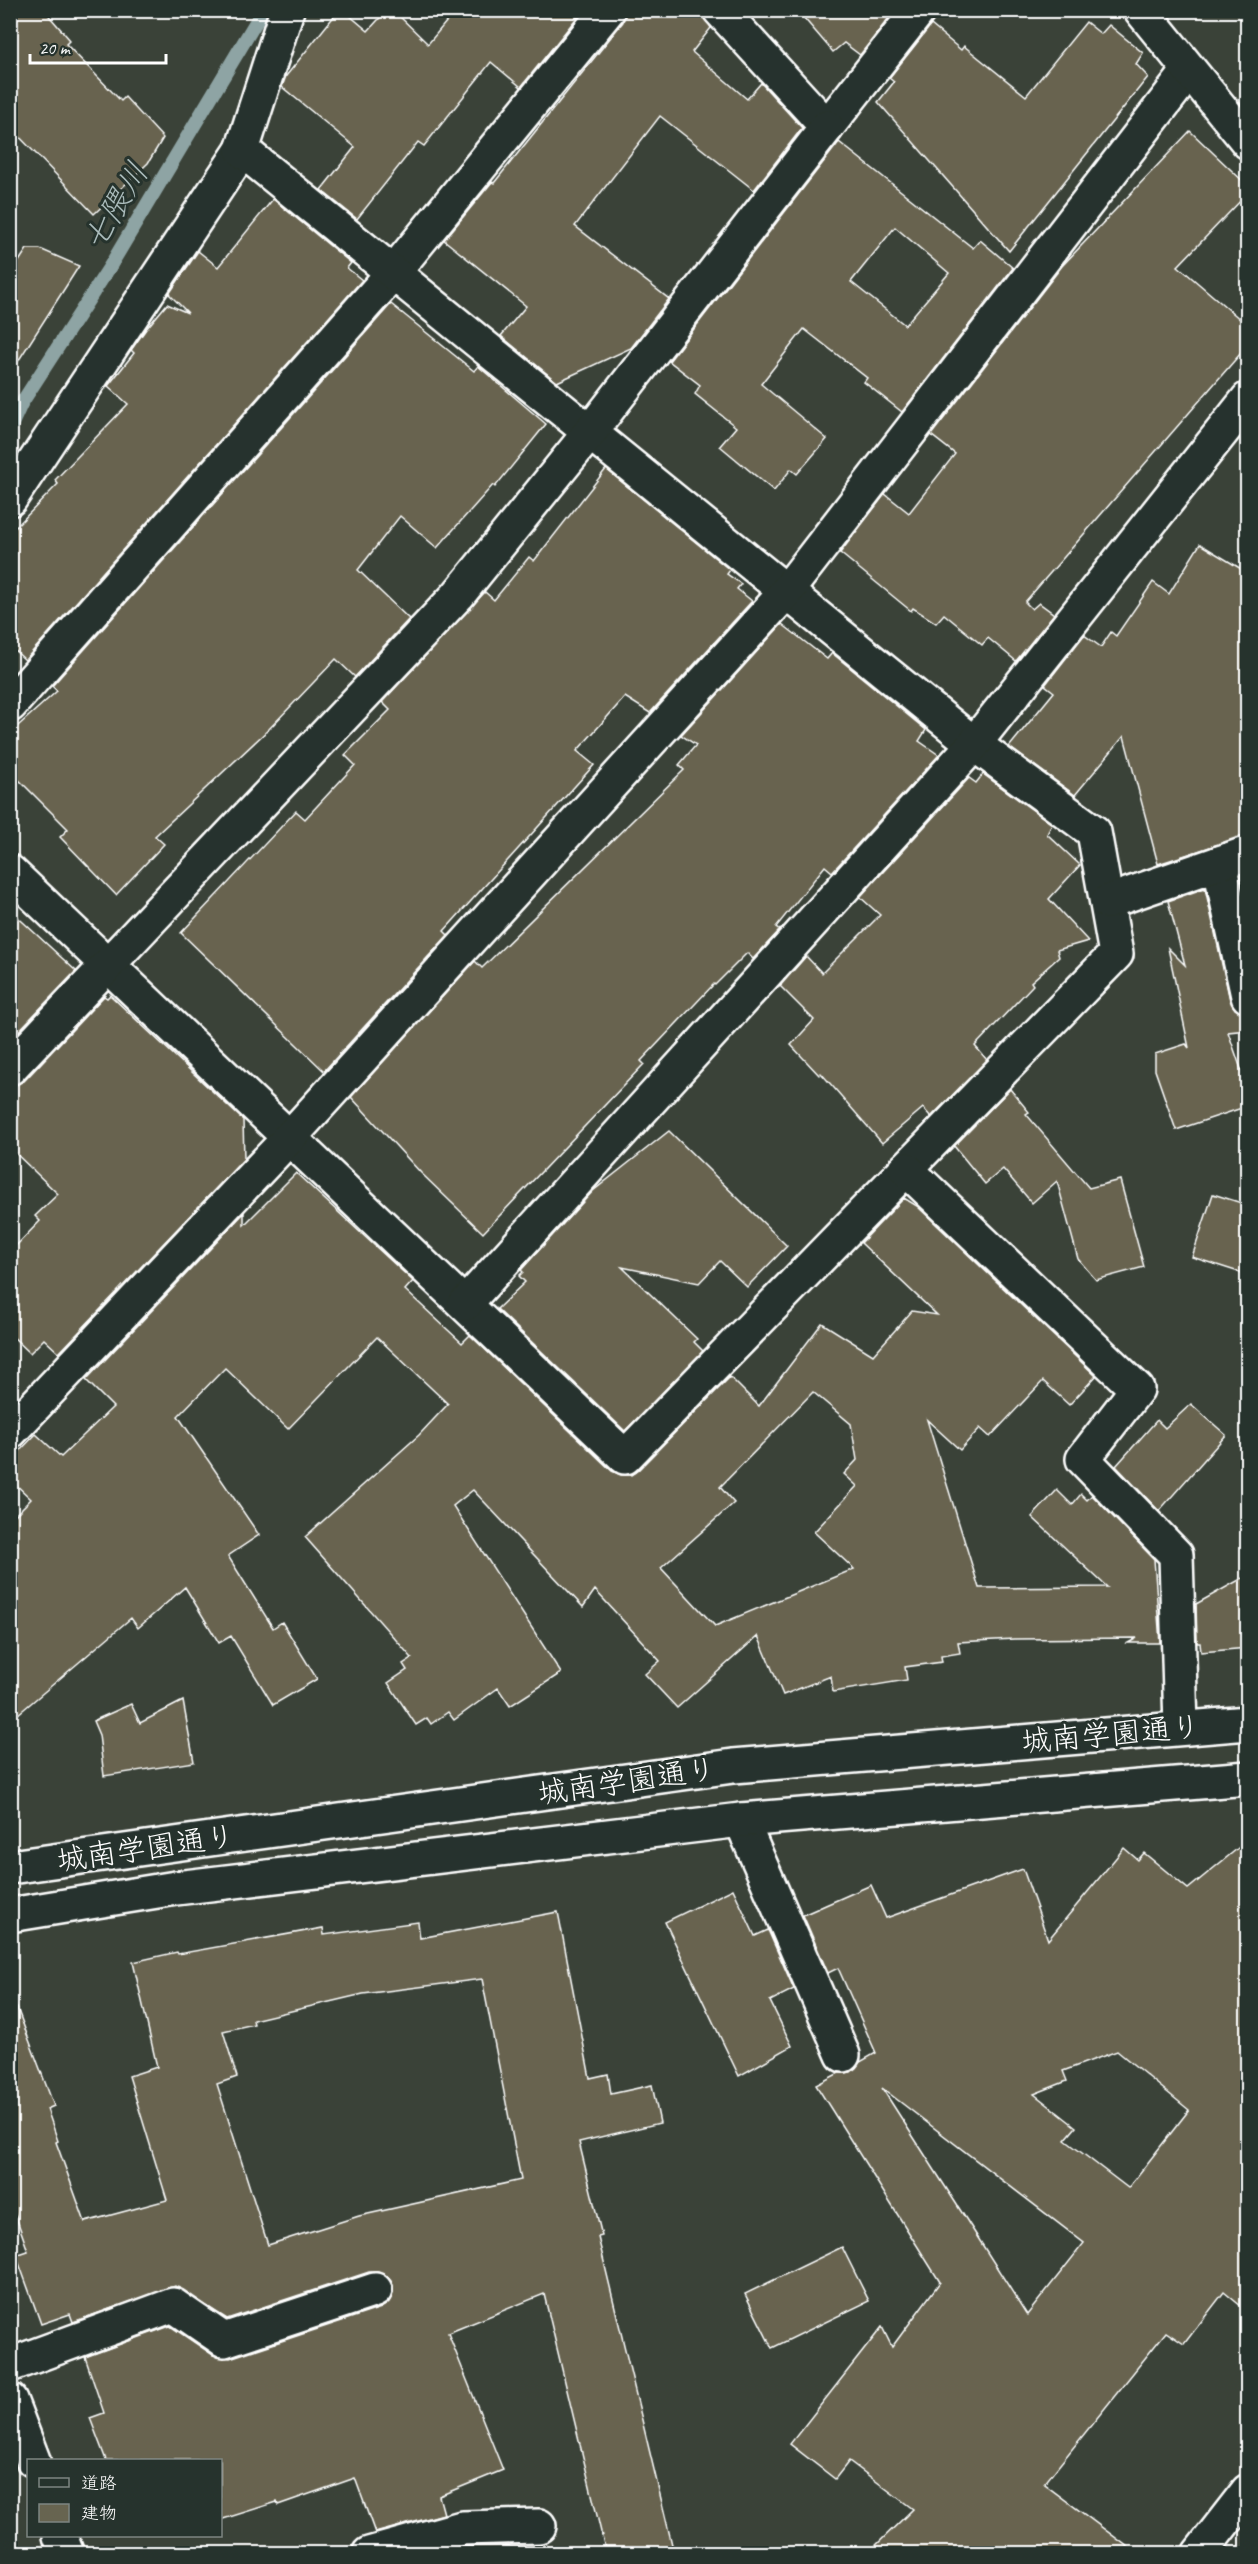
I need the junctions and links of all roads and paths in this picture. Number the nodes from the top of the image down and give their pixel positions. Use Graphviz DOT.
graph roads {
  1 [pos="287,10"];
  2 [pos="608,10"];
  3 [pos="720,10"];
  4 [pos="919,10"];
  5 [pos="1141,10"];
  6 [pos="1189,72"];
  7 [pos="827,127"];
  8 [pos="1248,142"];
  9 [pos="242,150"];
  10 [pos="393,273"];
  11 [pos="1248,399"];
  12 [pos="590,432"];
  13 [pos="10,499"];
  14 [pos="786,592"];
  15 [pos="10,705"];
  16 [pos="974,744"];
  17 [pos="1233,858"];
  18 [pos="10,872"];
  19 [pos="1107,902"];
  20 [pos="108,964"];
  21 [pos="1248,996"];
  22 [pos="10,1068"];
  23 [pos="290,1137"];
  24 [pos="906,1169"];
  25 [pos="465,1304"];
  26 [pos="10,1432"];
  27 [pos="1248,1723"];
  28 [pos="1181,1728"];
  29 [pos="1248,1778"];
  30 [pos="741,1820"];
  31 [pos="10,1867"];
  32 [pos="10,1915"];
  33 [pos="843,2055"];
  34 [pos="375,2290"];
  35 [pos="10,2365"];
  36 [pos="10,2400"];
  37 [pos="33,2459"];
  38 [pos="1248,2491"];
  39 [pos="538,2526"];
  40 [pos="61,2537"];
  41 [pos="67,2553"];
  42 [pos="369,2553"];
  43 [pos="1199,2553"];
  1 -- 9 [label="street"];
  2 -- 10 [label="street"];
  3 -- 7 [label="street"];
  4 -- 7 [label="street"];
  5 -- 6 [label="street"];
  6 -- 8 [label="street"];
  6 -- 14 [label="street"];
  7 -- 12 [label="street"];
  9 -- 10 [label="street"];
  9 -- 13 [label="street"];
  10 -- 12 [label="street"];
  10 -- 15 [label="street"];
  11 -- 16 [label="street"];
  12 -- 14 [label="street"];
  12 -- 20 [label="street"];
  14 -- 16 [label="street"];
  14 -- 23 [label="street"];
  16 -- 19 [label="street"];
  16 -- 25 [label="street"];
  17 -- 19 [label="street"];
  17 -- 21 [label="street"];
  18 -- 20 [label="street"];
  19 -- 24 [label="street"];
  20 -- 22 [label="street"];
  20 -- 23 [label="street"];
  23 -- 25 [label="street"];
  23 -- 26 [label="street"];
  24 -- 25 [label="street"];
  24 -- 28 [label="street"];
  27 -- 28 [label="street, 城南学園通り"];
  28 -- 31 [label="street, 城南学園通り"];
  29 -- 30 [label="street, 城南学園通り"];
  30 -- 32 [label="street, 城南学園通り"];
  30 -- 33 [label="street"];
  34 -- 35 [label="street"];
  36 -- 37 [label="street"];
  38 -- 43 [label="street"];
  39 -- 42 [label="street"];
  40 -- 41 [label="street"];
}
